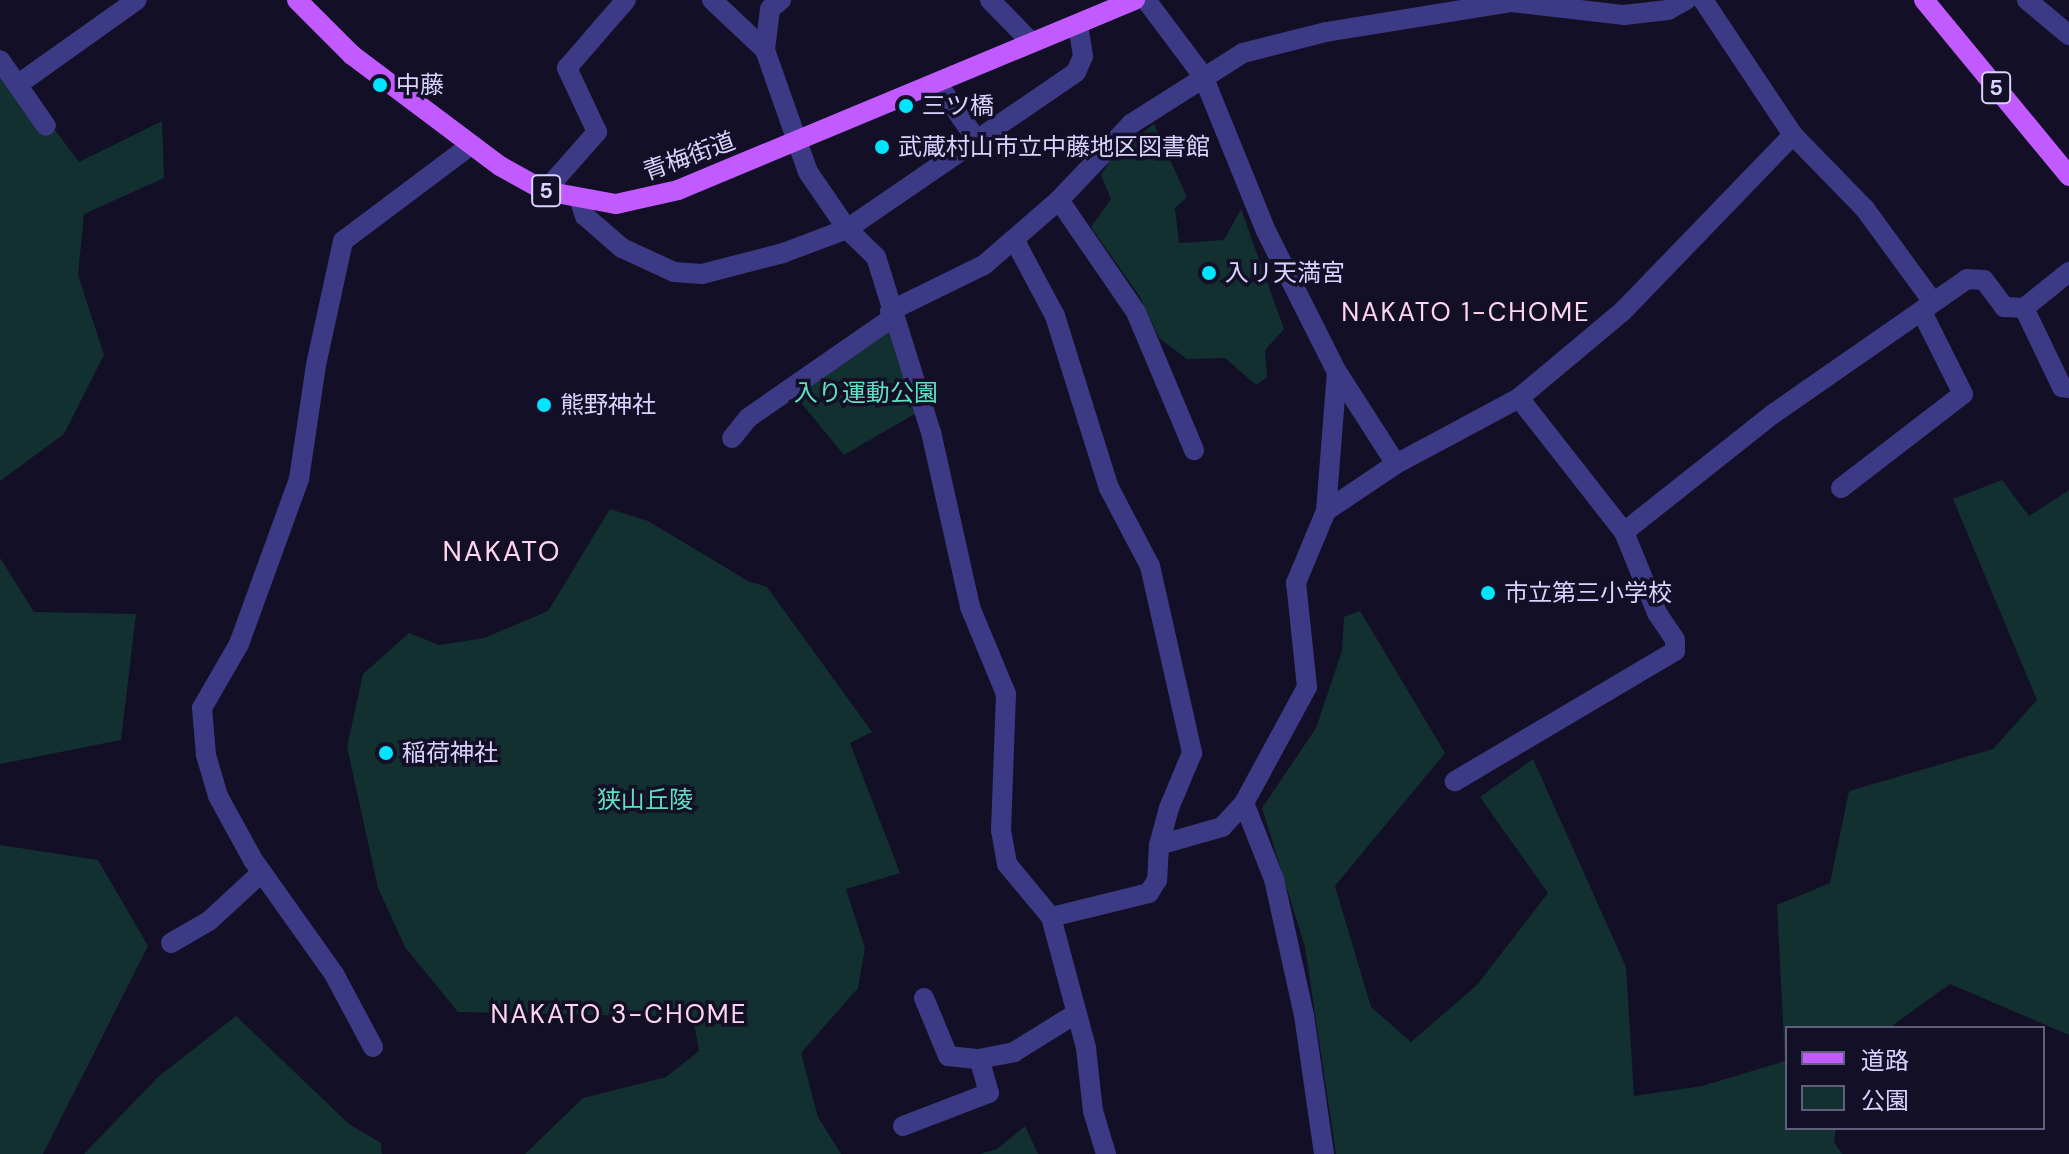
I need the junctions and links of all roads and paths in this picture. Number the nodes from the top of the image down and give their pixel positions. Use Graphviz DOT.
graph roads {
  1 [pos="137,0"];
  2 [pos="297,0"];
  3 [pos="626,0"];
  4 [pos="712,0"];
  5 [pos="781,0"];
  6 [pos="990,0"];
  7 [pos="1135,0"];
  8 [pos="1146,0"];
  9 [pos="1686,0"];
  10 [pos="1703,0"];
  11 [pos="1924,0"];
  12 [pos="2027,0"];
  13 [pos="1078,24"];
  14 [pos="2069,35"];
  15 [pos="1032,43"];
  16 [pos="765,50"];
  17 [pos="0,60"];
  18 [pos="1203,76"];
  19 [pos="20,83"];
  20 [pos="937,83"];
  21 [pos="46,126"];
  22 [pos="1793,135"];
  23 [pos="976,139"];
  24 [pos="794,142"];
  25 [pos="471,145"];
  26 [pos="2069,176"];
  27 [pos="545,191"];
  28 [pos="1059,200"];
  29 [pos="580,201"];
  30 [pos="847,229"];
  31 [pos="1015,241"];
  32 [pos="2069,272"];
  33 [pos="1928,307"];
  34 [pos="2024,308"];
  35 [pos="891,314"];
  36 [pos="1337,372"];
  37 [pos="2069,388"];
  38 [pos="1519,398"];
  39 [pos="738,425"];
  40 [pos="1194,450"];
  41 [pos="1396,464"];
  42 [pos="1841,488"];
  43 [pos="1326,511"];
  44 [pos="1624,532"];
  45 [pos="1455,781"];
  46 [pos="1244,803"];
  47 [pos="1159,845"];
  48 [pos="261,873"];
  49 [pos="1051,917"];
  50 [pos="171,943"];
  51 [pos="924,998"];
  52 [pos="1077,1013"];
  53 [pos="373,1047"];
  54 [pos="979,1059"];
  55 [pos="903,1126"];
  56 [pos="1106,1154"];
  57 [pos="1324,1154"];
  1 -- 19 [label="street"];
  2 -- 25 [label="main road, 青梅街道 / 5"];
  3 -- 27 [label="street"];
  4 -- 16 [label="street"];
  5 -- 16 [label="street"];
  6 -- 15 [label="street"];
  7 -- 13 [label="main road, 青梅街道 / 5"];
  8 -- 18 [label="street"];
  9 -- 18 [label="street"];
  10 -- 22 [label="street"];
  11 -- 26 [label="main road, 5"];
  12 -- 14 [label="street"];
  13 -- 15 [label="main road, 青梅街道 / 5"];
  13 -- 23 [label="street"];
  15 -- 20 [label="main road, 青梅街道 / 5"];
  16 -- 24 [label="street"];
  17 -- 19 [label="street"];
  18 -- 28 [label="street"];
  18 -- 36 [label="street"];
  19 -- 21 [label="street"];
  20 -- 23 [label="street"];
  20 -- 24 [label="main road, 青梅街道 / 5"];
  22 -- 33 [label="street"];
  22 -- 38 [label="street"];
  23 -- 30 [label="street"];
  24 -- 29 [label="main road, 青梅街道 / 5"];
  24 -- 30 [label="street"];
  25 -- 27 [label="main road, 青梅街道 / 5"];
  25 -- 48 [label="street"];
  27 -- 29 [label="main road, 青梅街道 / 5"];
  28 -- 31 [label="street"];
  28 -- 40 [label="street"];
  29 -- 30 [label="street"];
  30 -- 35 [label="street"];
  31 -- 35 [label="street"];
  31 -- 47 [label="street"];
  32 -- 34 [label="street"];
  33 -- 34 [label="street"];
  33 -- 42 [label="street"];
  33 -- 44 [label="street"];
  34 -- 37 [label="street"];
  35 -- 39 [label="street"];
  35 -- 49 [label="street"];
  36 -- 41 [label="street"];
  36 -- 43 [label="street"];
  38 -- 41 [label="street"];
  38 -- 44 [label="street"];
  41 -- 43 [label="street"];
  43 -- 46 [label="street"];
  44 -- 45 [label="street"];
  46 -- 47 [label="street"];
  46 -- 57 [label="street"];
  47 -- 49 [label="street"];
  48 -- 50 [label="street"];
  48 -- 53 [label="street"];
  49 -- 52 [label="street"];
  51 -- 54 [label="street"];
  52 -- 54 [label="street"];
  52 -- 56 [label="street"];
  54 -- 55 [label="street"];
}
